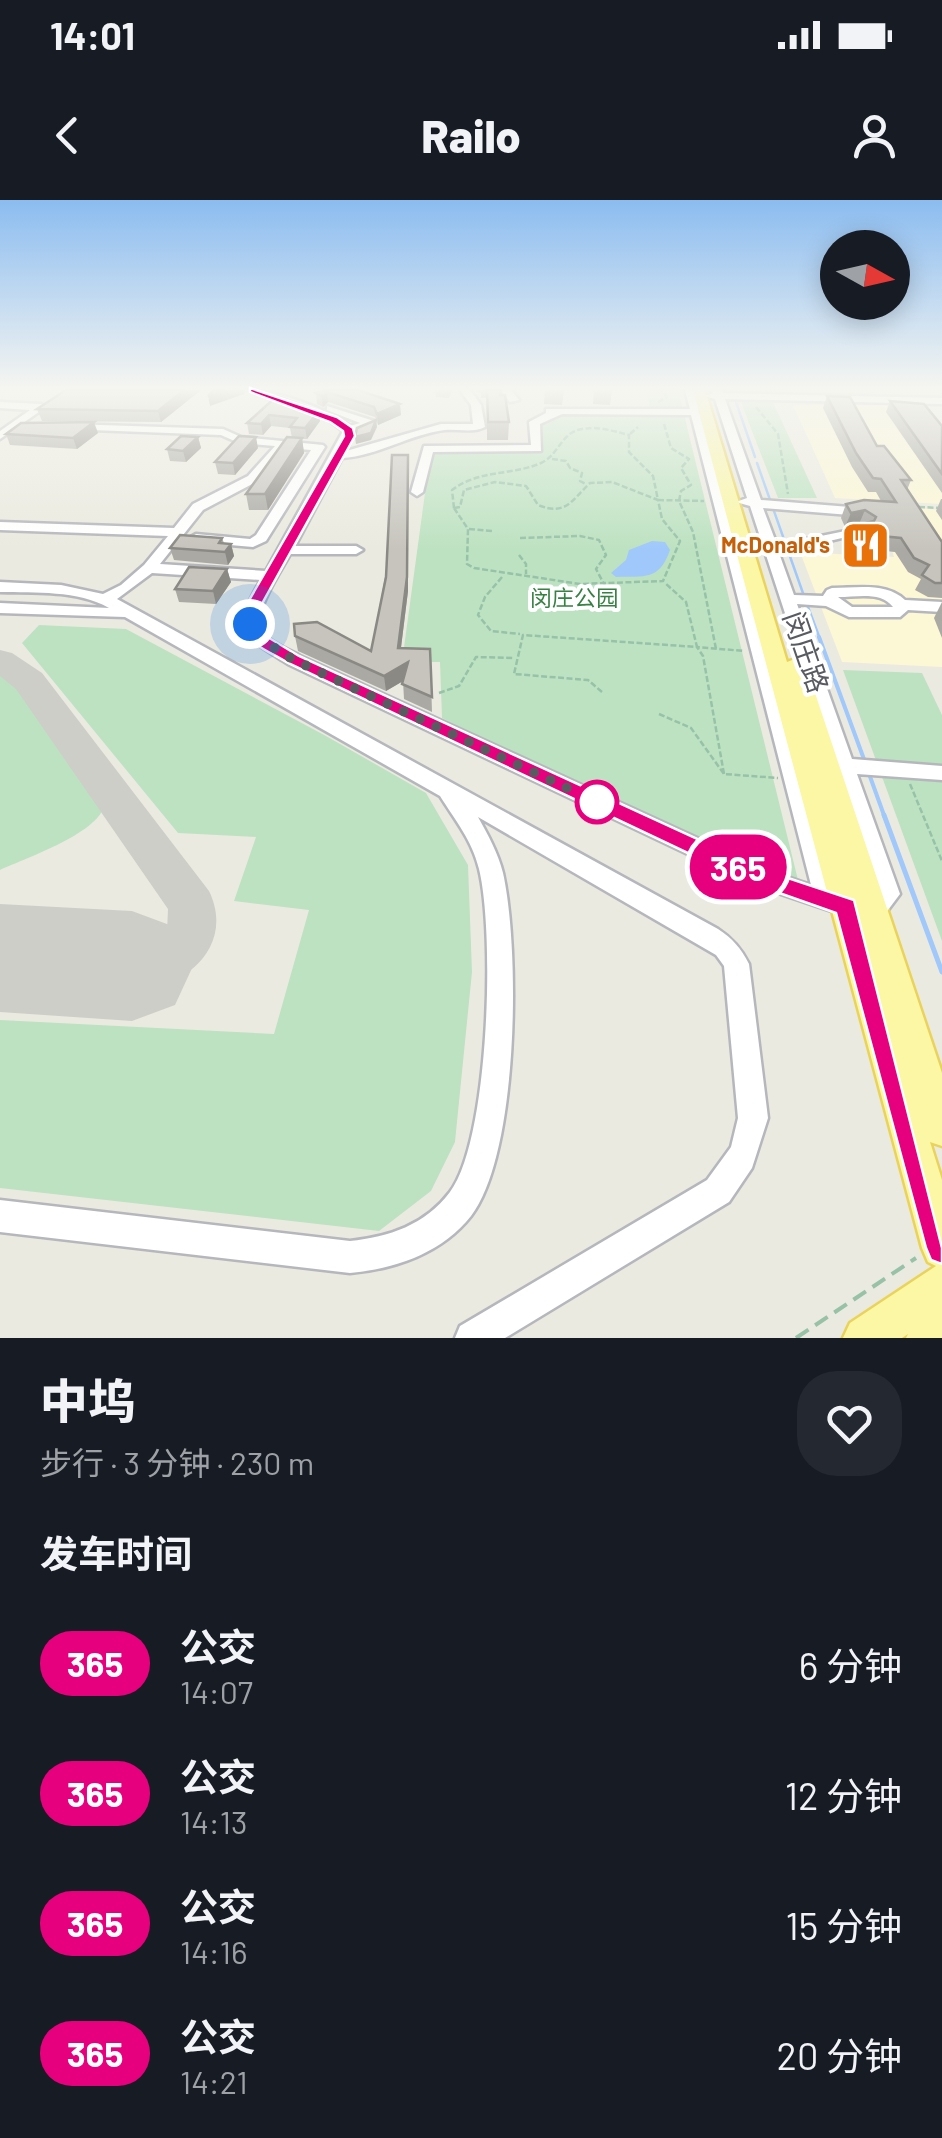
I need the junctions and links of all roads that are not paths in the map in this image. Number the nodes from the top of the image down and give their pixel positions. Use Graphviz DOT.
graph roads {
  1 [pos="272,443"];
  2 [pos="345,443"];
  3 [pos="383,443"];
  4 [pos="536,443"];
  5 [pos="727,443"];
  6 [pos="282,444"];
  7 [pos="341,455"];
  8 [pos="417,492"];
  9 [pos="754,503"];
  10 [pos="850,512"];
  11 [pos="0,526"];
  12 [pos="860,532"];
  13 [pos="176,534"];
  14 [pos="781,548"];
  15 [pos="286,550"];
  16 [pos="356,550"];
  17 [pos="149,568"];
  18 [pos="271,576"];
  19 [pos="0,587"];
  20 [pos="788,599"];
  21 [pos="104,600"];
  22 [pos="942,607"];
  23 [pos="0,608"];
  24 [pos="129,613"];
  25 [pos="860,767"];
  26 [pos="942,772"];
  27 [pos="446,790"];
  28 [pos="860,908"];
  29 [pos="942,1128"];
  30 [pos="0,1216"];
  31 [pos="941,1245"];
  32 [pos="942,1284"];
  33 [pos="942,1328"];
  34 [pos="472,1338"];
  35 [pos="864,1338"];
  36 [pos="928,1338"];
  1 -- 6 [label="street"];
  2 -- 7 [label="street"];
  3 -- 7 [label="street"];
  4 -- 8 [label="street"];
  5 -- 9 [label="main road, 闵庄路"];
  6 -- 13 [label="street"];
  6 -- 13 [label="street"];
  7 -- 15 [label="street"];
  9 -- 10 [label="street"];
  9 -- 14 [label="street, 闵庄路"];
  9 -- 28 [label="main road, 闵庄路"];
  9 -- 28 [label="street, 闵庄路"];
  11 -- 13 [label="street"];
  12 -- 14 [label="street"];
  13 -- 17 [label="street"];
  14 -- 20 [label="street, 闵庄路"];
  15 -- 16 [label="street"];
  15 -- 18 [label="street"];
  17 -- 18 [label="street"];
  17 -- 21 [label="street"];
  18 -- 28 [label="street"];
  19 -- 21 [label="street"];
  20 -- 22 [label="street"];
  20 -- 25 [label="street, 闵庄路"];
  21 -- 24 [label="street"];
  23 -- 24 [label="street"];
  24 -- 27 [label="street"];
  25 -- 26 [label="street"];
  25 -- 28 [label="street, 闵庄路"];
  27 -- 30 [label="street"];
  27 -- 34 [label="street"];
  28 -- 29 [label="main road, 闵庄路"];
  28 -- 31 [label="main road, 闵庄路"];
  32 -- 35 [label="main road"];
  33 -- 36 [label="main road"];
}
